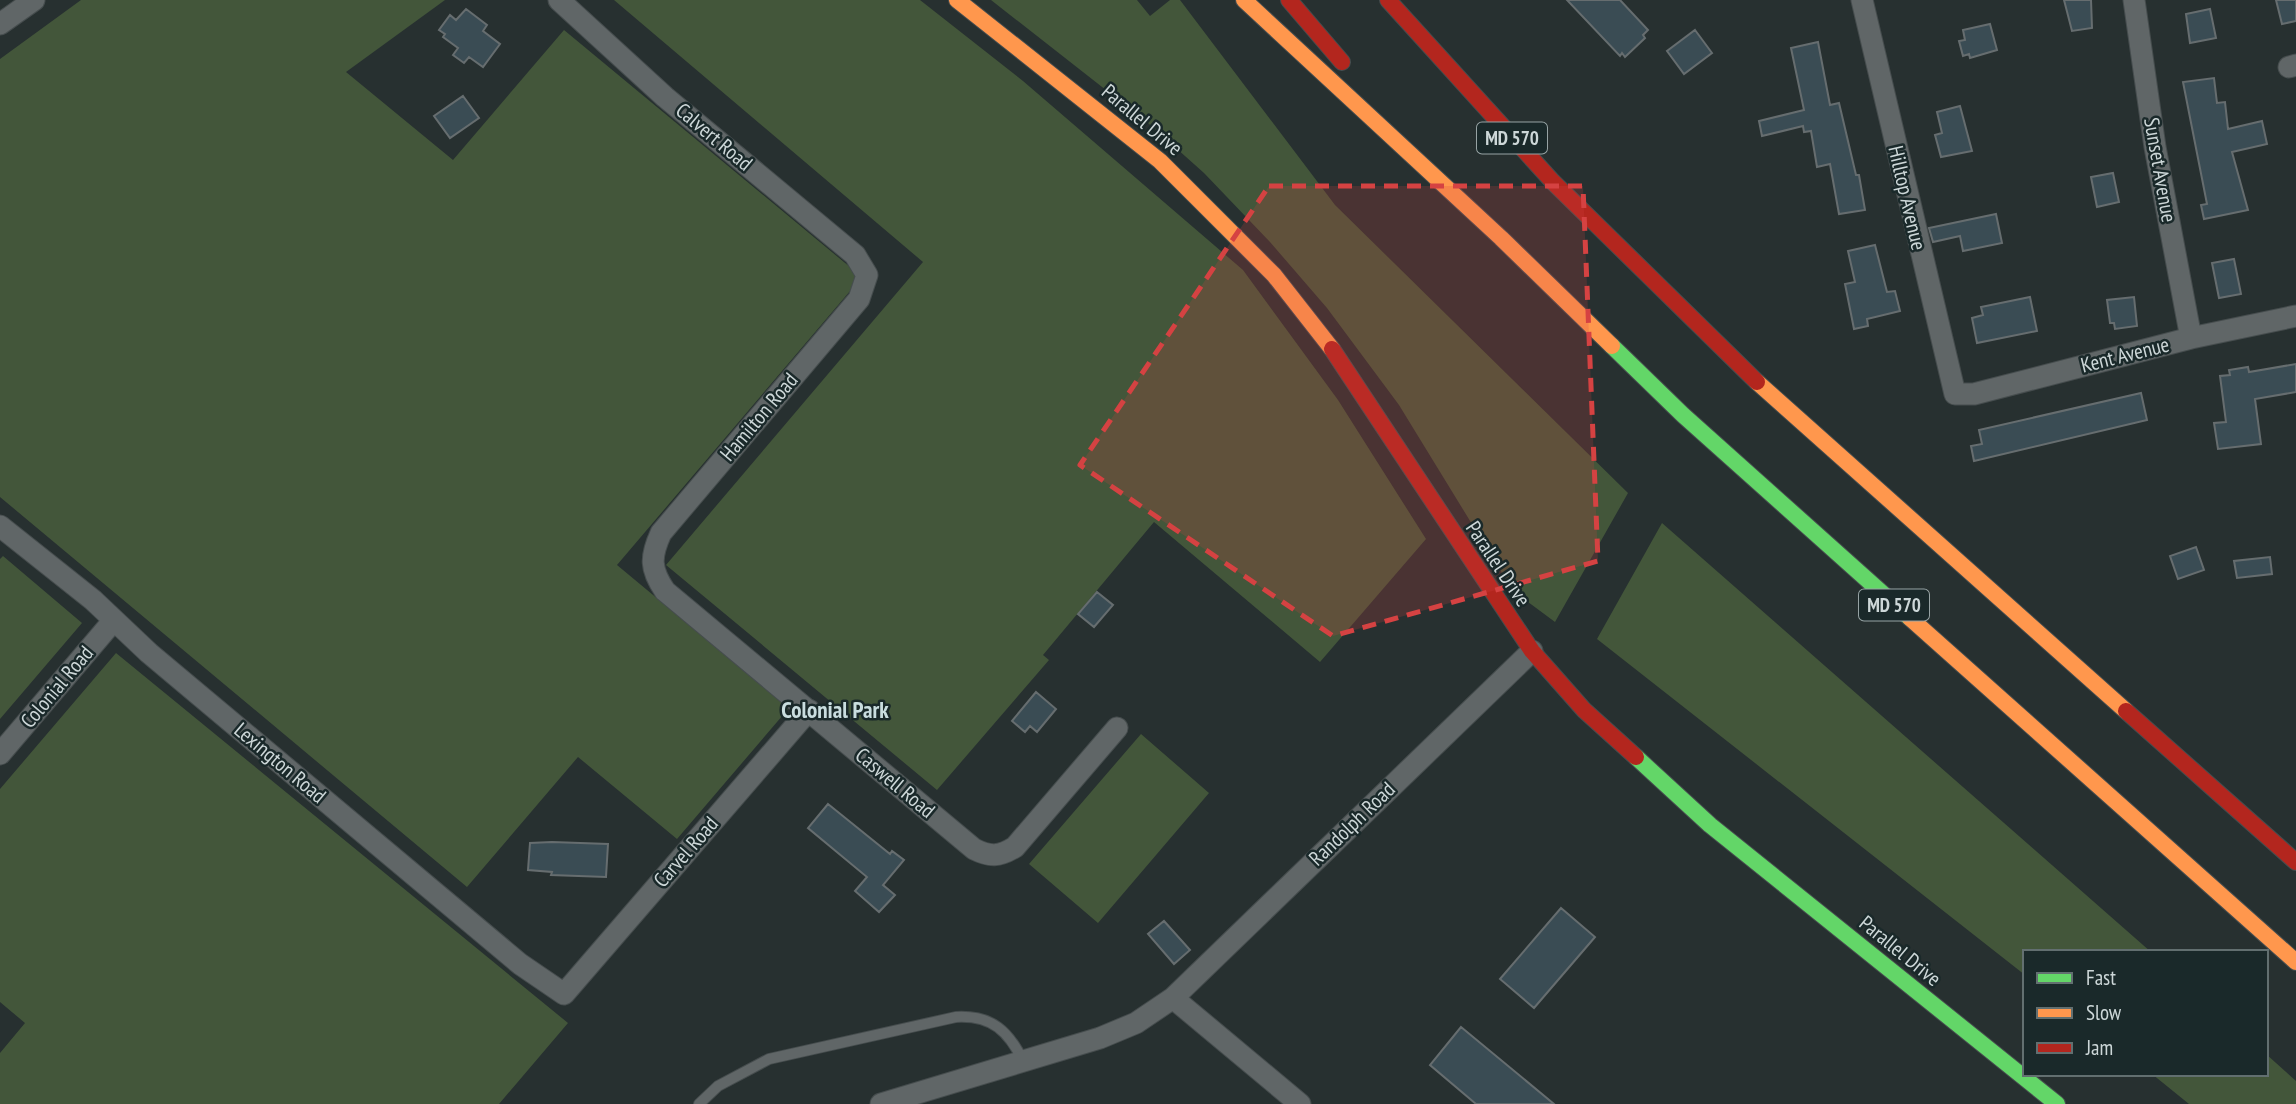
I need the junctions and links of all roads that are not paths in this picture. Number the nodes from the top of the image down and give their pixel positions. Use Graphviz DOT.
graph roads {
  1 [pos="34,0"];
  2 [pos="559,0"];
  3 [pos="957,0"];
  4 [pos="1244,0"];
  5 [pos="1289,0"];
  6 [pos="1388,0"];
  7 [pos="1862,0"];
  8 [pos="2134,0"];
  9 [pos="0,24"];
  10 [pos="1350,70"];
  11 [pos="1376,100"];
  12 [pos="1501,239"];
  13 [pos="867,275"];
  14 [pos="2296,316"];
  15 [pos="2191,338"];
  16 [pos="1955,394"];
  17 [pos="0,526"];
  18 [pos="651,560"];
  19 [pos="114,620"];
  20 [pos="1532,651"];
  21 [pos="809,710"];
  22 [pos="1117,729"];
  23 [pos="0,754"];
  24 [pos="2296,862"];
  25 [pos="2296,962"];
  26 [pos="564,994"];
  27 [pos="1173,998"];
  28 [pos="1024,1063"];
  29 [pos="699,1104"];
  30 [pos="881,1104"];
  31 [pos="1300,1104"];
  32 [pos="2057,1104"];
  1 -- 9 [label="street"];
  2 -- 13 [label="street, Calvert Road"];
  3 -- 20 [label="main road, Parallel Drive"];
  4 -- 12 [label="main road"];
  5 -- 10 [label="main road"];
  6 -- 24 [label="main road, MD 570"];
  7 -- 16 [label="street, Hilltop Avenue"];
  8 -- 15 [label="street, Sunset Avenue"];
  11 -- 12 [label="main road, MD 570"];
  12 -- 25 [label="main road, MD 570"];
  13 -- 18 [label="street, Hamilton Road"];
  14 -- 15 [label="street, Kent Avenue"];
  15 -- 16 [label="street, Kent Avenue"];
  17 -- 19 [label="street, Lexington Road"];
  18 -- 21 [label="street, Caswell Road"];
  19 -- 23 [label="street, Colonial Road"];
  19 -- 26 [label="street, Lexington Road"];
  20 -- 27 [label="street, Randolph Road"];
  20 -- 32 [label="main road, Parallel Drive"];
  21 -- 22 [label="street, Caswell Road"];
  21 -- 26 [label="street, Carvel Road"];
  27 -- 28 [label="street, Randolph Road"];
  27 -- 31 [label="street"];
  28 -- 29 [label="lane"];
  28 -- 30 [label="street, Randolph Road"];
}
